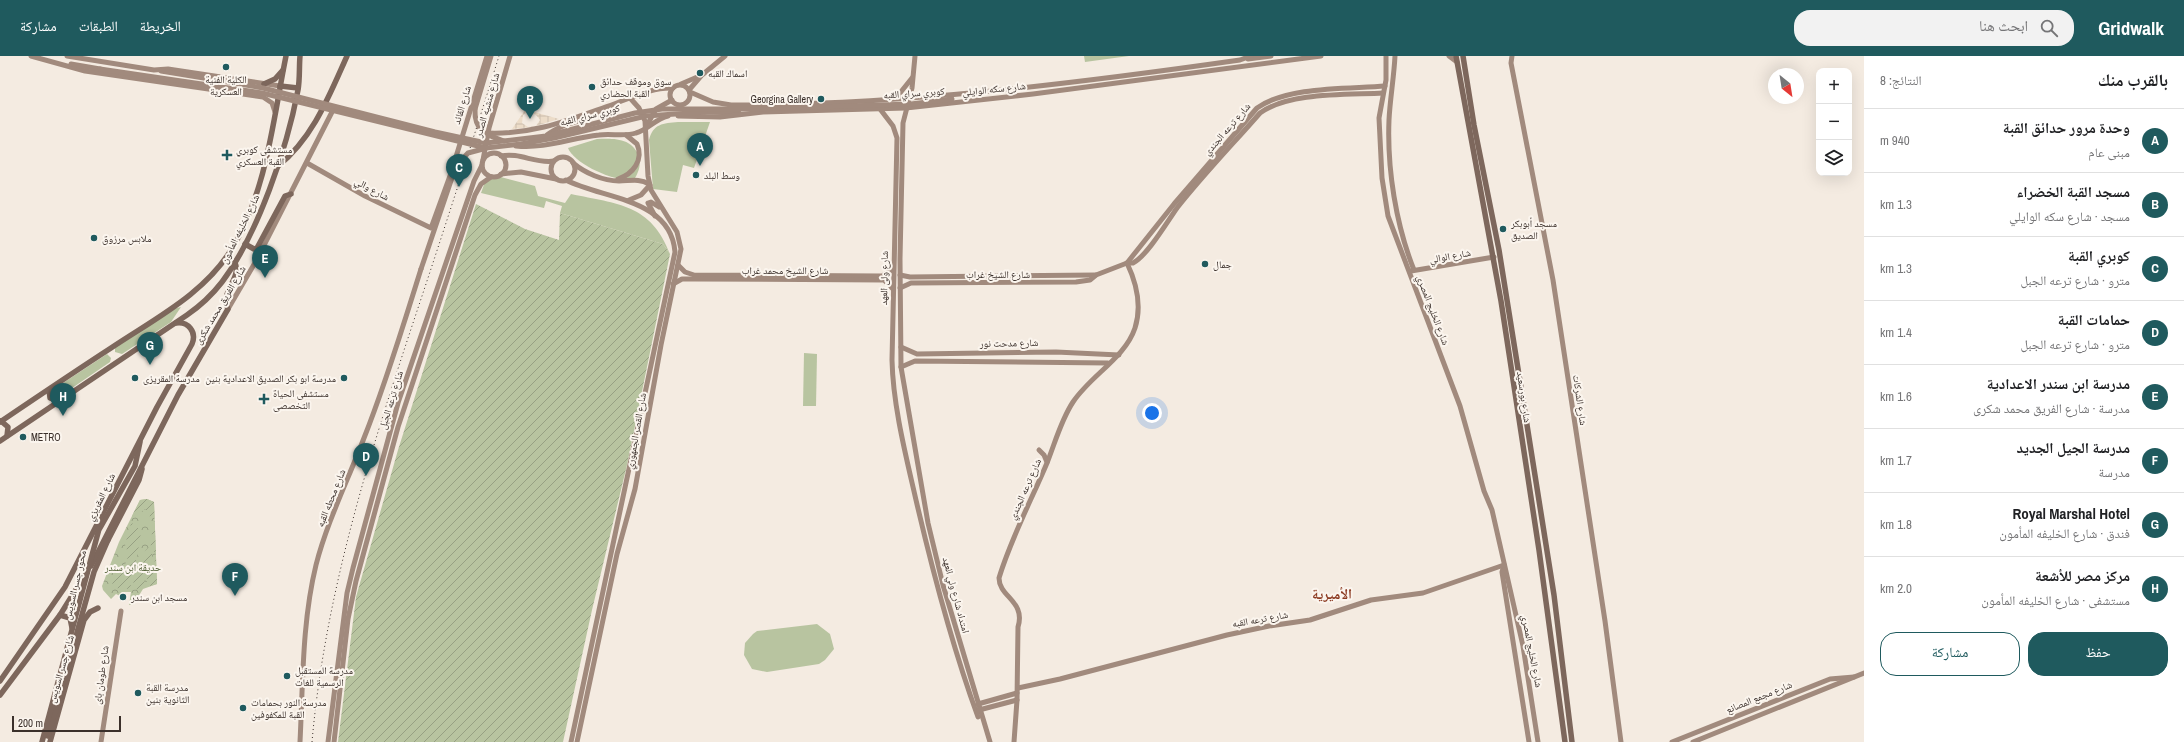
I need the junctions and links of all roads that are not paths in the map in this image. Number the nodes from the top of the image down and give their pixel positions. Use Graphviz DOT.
graph roads {
  1 [pos="31,56"];
  2 [pos="67,56"];
  3 [pos="286,56"];
  4 [pos="300,56"];
  5 [pos="347,56"];
  6 [pos="487,56"];
  7 [pos="491,56"];
  8 [pos="510,56"];
  9 [pos="725,56"];
  10 [pos="915,56"];
  11 [pos="1251,56"];
  12 [pos="1271,56"];
  13 [pos="1297,56"];
  14 [pos="1321,56"];
  15 [pos="1386,56"];
  16 [pos="1395,56"];
  17 [pos="1449,56"];
  18 [pos="1464,56"];
  19 [pos="1508,56"];
  20 [pos="1512,56"];
  21 [pos="1456,59"];
  22 [pos="1240,60"];
  23 [pos="1511,63"];
  24 [pos="62,64"];
  25 [pos="1240,66"];
  26 [pos="154,70"];
  27 [pos="284,70"];
  28 [pos="186,75"];
  29 [pos="702,75"];
  30 [pos="914,76"];
  31 [pos="256,82"];
  32 [pos="264,84"];
  33 [pos="680,85"];
  34 [pos="184,86"];
  35 [pos="280,86"];
  36 [pos="1385,86"];
  37 [pos="1037,87"];
  38 [pos="298,88"];
  39 [pos="673,88"];
  40 [pos="912,88"];
  41 [pos="689,91"];
  42 [pos="1383,93"];
  43 [pos="254,95"];
  44 [pos="630,98"];
  45 [pos="920,98"];
  46 [pos="909,99"];
  47 [pos="672,100"];
  48 [pos="891,100"];
  49 [pos="620,102"];
  50 [pos="880,108"];
  51 [pos="906,108"];
  52 [pos="333,110"];
  53 [pos="275,113"];
  54 [pos="744,115"];
  55 [pos="893,126"];
  56 [pos="903,127"];
  57 [pos="646,128"];
  58 [pos="487,133"];
  59 [pos="497,133"];
  60 [pos="622,135"];
  61 [pos="546,136"];
  62 [pos="507,142"];
  63 [pos="270,146"];
  64 [pos="513,146"];
  65 [pos="283,147"];
  66 [pos="486,148"];
  67 [pos="494,153"];
  68 [pos="501,156"];
  69 [pos="554,161"];
  70 [pos="307,163"];
  71 [pos="483,163"];
  72 [pos="573,163"];
  73 [pos="276,167"];
  74 [pos="501,174"];
  75 [pos="491,176"];
  76 [pos="556,179"];
  77 [pos="566,180"];
  78 [pos="612,180"];
  79 [pos="650,185"];
  80 [pos="291,194"];
  81 [pos="629,200"];
  82 [pos="660,207"];
  83 [pos="655,217"];
  84 [pos="462,225"];
  85 [pos="432,228"];
  86 [pos="245,244"];
  87 [pos="1494,257"];
  88 [pos="234,263"];
  89 [pos="1127,263"];
  90 [pos="678,265"];
  91 [pos="893,269"];
  92 [pos="1411,271"];
  93 [pos="900,275"];
  94 [pos="986,280"];
  95 [pos="673,284"];
  96 [pos="900,288"];
  97 [pos="893,289"];
  98 [pos="228,309"];
  99 [pos="175,323"];
  100 [pos="900,347"];
  101 [pos="417,348"];
  102 [pos="424,351"];
  103 [pos="1119,355"];
  104 [pos="1109,363"];
  105 [pos="901,367"];
  106 [pos="49,390"];
  107 [pos="58,401"];
  108 [pos="1526,414"];
  109 [pos="1517,417"];
  110 [pos="0,421"];
  111 [pos="1528,425"];
  112 [pos="1519,428"];
  113 [pos="7,436"];
  114 [pos="140,440"];
  115 [pos="0,441"];
  116 [pos="1039,450"];
  117 [pos="905,451"];
  118 [pos="915,451"];
  119 [pos="1047,463"];
  120 [pos="142,465"];
  121 [pos="381,466"];
  122 [pos="388,467"];
  123 [pos="636,485"];
  124 [pos="625,487"];
  125 [pos="633,501"];
  126 [pos="622,505"];
  127 [pos="928,523"];
  128 [pos="922,525"];
  129 [pos="367,529"];
  130 [pos="1504,565"];
  131 [pos="72,576"];
  132 [pos="609,579"];
  133 [pos="83,580"];
  134 [pos="347,593"];
  135 [pos="352,594"];
  136 [pos="98,608"];
  137 [pos="120,611"];
  138 [pos="60,615"];
  139 [pos="84,622"];
  140 [pos="73,624"];
  141 [pos="1864,673"];
  142 [pos="1854,677"];
  143 [pos="0,682"];
  144 [pos="1018,691"];
  145 [pos="0,696"];
  146 [pos="1017,700"];
  147 [pos="978,704"];
  148 [pos="978,711"];
  149 [pos="329,730"];
  150 [pos="336,730"];
  151 [pos="42,742"];
  152 [pos="46,742"];
  153 [pos="50,742"];
  154 [pos="101,742"];
  155 [pos="300,742"];
  156 [pos="328,742"];
  157 [pos="334,742"];
  158 [pos="571,742"];
  159 [pos="577,742"];
  160 [pos="989,742"];
  161 [pos="1013,742"];
  162 [pos="1529,742"];
  163 [pos="1538,742"];
  164 [pos="1565,742"];
  165 [pos="1572,742"];
  166 [pos="1621,742"];
  167 [pos="1672,742"];
  168 [pos="1692,742"];
  1 -- 24 [label="main road"];
  2 -- 26 [label="main road"];
  3 -- 27 [label="main road, شارع الخليفه المأمون"];
  4 -- 38 [label="main road, شارع الخليفه المأمون"];
  5 -- 73 [label="main road"];
  6 -- 85 [label="main road, شارع القائد"];
  7 -- 62 [label="main road, bridge"];
  8 -- 58 [label="main road, شارع منشيه الصدر"];
  9 -- 29 [label="main road"];
  10 -- 30 [label="main road, شارع ولى العهد"];
  11 -- 22 [label="main road, شارع سكه الوايلي"];
  12 -- 22 [label="main road"];
  13 -- 25 [label="main road"];
  14 -- 25 [label="main road, شارع سكه الوايلي"];
  15 -- 36 [label="main road, شارع الخليج المصري"];
  16 -- 92 [label="main road, شارع الخليج المصري"];
  17 -- 21 [label="main road"];
  18 -- 108 [label="main road, شارع بورسعيد"];
  19 -- 23 [label="main road, شارع الشركات"];
  20 -- 23 [label="main road, شارع الشركات"];
  21 -- 87 [label="main road, شارع بورسعيد"];
  22 -- 37 [label="main road, شارع سكه الوايلي"];
  23 -- 166 [label="main road, شارع الشركات"];
  24 -- 34 [label="main road"];
  24 -- 66 [label="main road, كوبري سراي القبه, bridge"];
  25 -- 51 [label="main road, شارع سكه الوايلي"];
  26 -- 28 [label="main road, كوبري سراي القبه"];
  26 -- 31 [label="main road"];
  27 -- 32 [label="main road"];
  27 -- 35 [label="main road, شارع الخليفه المأمون"];
  28 -- 34 [label="main road"];
  28 -- 62 [label="main road, كوبري سراي القبه, bridge"];
  29 -- 33 [label="main road"];
  29 -- 41 [label="main road"];
  30 -- 40 [label="main road, شارع ولى العهد"];
  30 -- 48 [label="main road"];
  31 -- 32 [label="main road"];
  31 -- 43 [label="main road"];
  32 -- 35 [label="main road"];
  33 -- 39 [label="main road"];
  33 -- 41 [label="main road"];
  34 -- 43 [label="main road"];
  35 -- 38 [label="main road"];
  35 -- 53 [label="main road, شارع الخليفه المأمون"];
  36 -- 42 [label="main road, شارع الخليج المصري"];
  36 -- 89 [label="main road, شارع ترعه الجندي"];
  37 -- 45 [label="main road, شارع سكه الوايلي"];
  37 -- 61 [label="main road, كوبري سراي القبه, bridge"];
  38 -- 65 [label="main road, شارع الخليفه المأمون"];
  39 -- 44 [label="main road"];
  39 -- 47 [label="main road"];
  40 -- 45 [label="main road"];
  40 -- 46 [label="main road, شارع ولى العهد"];
  41 -- 47 [label="main road"];
  41 -- 48 [label="main road, شارع سكه الوايلي"];
  42 -- 89 [label="main road, شارع ترعه الجندي"];
  42 -- 92 [label="main road, شارع الخليج المصري"];
  43 -- 53 [label="main road"];
  44 -- 49 [label="main road"];
  44 -- 57 [label="main road, شارع القصر الجمهوري"];
  45 -- 46 [label="main road, شارع سكه الوايلي"];
  46 -- 48 [label="main road, شارع سكه الوايلي"];
  46 -- 51 [label="main road, شارع ولى العهد"];
  47 -- 57 [label="main road"];
  49 -- 59 [label="main road"];
  49 -- 61 [label="main road, bridge"];
  50 -- 51 [label="main road, شارع سكه الوايلي"];
  50 -- 54 [label="main road, شارع سكه الوايلي"];
  50 -- 55 [label="main road, شارع ولى العهد"];
  51 -- 56 [label="main road, شارع ولى العهد"];
  52 -- 70 [label="main road, شارع الفريق محمد شكرى"];
  53 -- 63 [label="main road, شارع الخليفه المأمون"];
  54 -- 57 [label="main road, شارع سكه الوايلي"];
  54 -- 64 [label="main road, كوبري سراي القبه, bridge"];
  55 -- 56 [label="main road"];
  55 -- 91 [label="main road, شارع ولى العهد"];
  56 -- 93 [label="main road, شارع ولى العهد"];
  57 -- 60 [label="main road, شارع سكه الوايلي"];
  57 -- 79 [label="main road, شارع القصر الجمهوري"];
  58 -- 59 [label="main road"];
  58 -- 71 [label="main road, شارع منشيه الصدر"];
  59 -- 67 [label="main road"];
  60 -- 64 [label="main road, شارع سكه الوايلي, bridge"];
  60 -- 78 [label="main road"];
  61 -- 62 [label="main road, كوبري سراي القبه, bridge"];
  63 -- 65 [label="main road"];
  63 -- 106 [label="main road, شارع الخليفه المأمون"];
  64 -- 66 [label="main road, كوبري سراي القبه, bridge"];
  65 -- 73 [label="main road, شارع الخليفه المأمون"];
  66 -- 155 [label="main road, شارع محطه القبه, bridge"];
  67 -- 68 [label="main road"];
  67 -- 71 [label="main road"];
  68 -- 69 [label="main road"];
  68 -- 74 [label="main road"];
  69 -- 72 [label="main road"];
  69 -- 76 [label="main road"];
  70 -- 80 [label="main road, شارع الفريق محمد شكرى"];
  70 -- 85 [label="main road, شارع والي"];
  71 -- 75 [label="main road"];
  71 -- 84 [label="main road, شارع ترعه الجبل"];
  72 -- 77 [label="main road"];
  72 -- 78 [label="main road"];
  73 -- 86 [label="main road, شارع الخليفه المأمون"];
  74 -- 75 [label="main road"];
  74 -- 76 [label="main road"];
  75 -- 84 [label="main road, شارع ترعه الجبل"];
  76 -- 77 [label="main road"];
  77 -- 81 [label="main road, شارع القصر الجمهوري"];
  78 -- 79 [label="main road"];
  79 -- 81 [label="main road"];
  79 -- 82 [label="main road, شارع القصر الجمهوري"];
  80 -- 86 [label="main road"];
  80 -- 98 [label="main road, شارع الفريق محمد شكرى"];
  81 -- 83 [label="main road, شارع القصر الجمهوري"];
  82 -- 83 [label="main road"];
  82 -- 90 [label="main road, شارع القصر الجمهوري"];
  83 -- 124 [label="main road, شارع القصر الجمهوري"];
  84 -- 101 [label="main road, شارع ترعه الجبل"];
  84 -- 102 [label="main road, شارع ترعه الجبل"];
  86 -- 88 [label="main road, شارع الخليفه المأمون"];
  87 -- 92 [label="main road, شارع الوالي"];
  87 -- 109 [label="main road, شارع بورسعيد"];
  88 -- 98 [label="main road"];
  88 -- 99 [label="main road, شارع الخليفه المأمون"];
  89 -- 94 [label="main road, شارع الشيخ غراب"];
  89 -- 103 [label="main road, شارع ترعه الجندي"];
  90 -- 91 [label="main road, شارع الشيخ محمد غراب"];
  90 -- 95 [label="main road, شارع القصر الجمهوري"];
  91 -- 97 [label="main road, شارع ولى العهد"];
  92 -- 130 [label="main road, شارع الخليج المصري"];
  93 -- 94 [label="main road, شارع الشيخ غراب"];
  93 -- 96 [label="main road, شارع ولى العهد"];
  94 -- 96 [label="main road, شارع الشيخ غراب"];
  95 -- 97 [label="main road, شارع الشيخ محمد غراب"];
  95 -- 123 [label="main road, شارع القصر الجمهوري"];
  96 -- 100 [label="main road, شارع ولى العهد"];
  97 -- 117 [label="main road, شارع ولى العهد"];
  98 -- 120 [label="main road, شارع الفريق محمد شكرى"];
  99 -- 107 [label="main road, شارع الخليفه المأمون"];
  99 -- 114 [label="main road, شارع المقريزي"];
  100 -- 103 [label="main road, شارع مدحت نور"];
  100 -- 105 [label="main road, شارع ولى العهد"];
  101 -- 102 [label="main road"];
  101 -- 121 [label="main road, شارع ترعه الجبل"];
  102 -- 122 [label="main road, شارع ترعه الجبل"];
  103 -- 104 [label="main road, شارع ترعه الجندي"];
  104 -- 105 [label="main road, شارع مدحت نور"];
  104 -- 119 [label="main road, شارع ترعه الجندي"];
  105 -- 118 [label="main road, شارع ولى العهد"];
  106 -- 107 [label="main road"];
  106 -- 110 [label="main road, شارع الخليفه المأمون"];
  107 -- 113 [label="main road, شارع الخليفه المأمون"];
  108 -- 109 [label="main road"];
  108 -- 111 [label="main road, شارع بورسعيد"];
  109 -- 112 [label="main road, شارع بورسعيد"];
  110 -- 113 [label="main road"];
  111 -- 112 [label="main road"];
  111 -- 165 [label="main road, شارع بورسعيد"];
  112 -- 164 [label="main road, شارع بورسعيد"];
  113 -- 115 [label="main road, شارع الخليفه المأمون"];
  114 -- 131 [label="main road, شارع المقريزي"];
  114 -- 151 [label="main road, محور جسر السويس, bridge"];
  116 -- 119 [label="main road"];
  117 -- 128 [label="main road, امتداد شارع ولي العهد"];
  118 -- 127 [label="main road, امتداد شارع ولي العهد"];
  119 -- 144 [label="main road, شارع ترعه الجندي"];
  120 -- 133 [label="main road"];
  120 -- 152 [label="main road, محور جسر السويس, bridge"];
  121 -- 122 [label="main road"];
  121 -- 129 [label="main road, شارع ترعه الجبل"];
  122 -- 129 [label="main road, شارع ترعه الجبل"];
  123 -- 124 [label="main road"];
  123 -- 125 [label="main road, شارع القصر الجمهوري"];
  124 -- 126 [label="main road, شارع القصر الجمهوري"];
  125 -- 126 [label="main road"];
  125 -- 132 [label="main road, شارع القصر الجمهوري"];
  126 -- 132 [label="main road, شارع القصر الجمهوري"];
  127 -- 128 [label="main road"];
  127 -- 147 [label="main road, امتداد شارع ولي العهد"];
  128 -- 148 [label="main road, امتداد شارع ولي العهد"];
  129 -- 134 [label="main road, شارع ترعه الجبل"];
  129 -- 135 [label="main road, شارع ترعه الجبل"];
  130 -- 144 [label="main road, شارع ترعه القبه"];
  130 -- 162 [label="main road, شارع الخليج المصري"];
  130 -- 163 [label="main road, شارع الخليج المصري"];
  131 -- 133 [label="main road"];
  131 -- 143 [label="main road, شارع المقريزي"];
  132 -- 158 [label="main road, شارع القصر الجمهوري"];
  132 -- 159 [label="main road, شارع القصر الجمهوري"];
  133 -- 138 [label="main road"];
  134 -- 135 [label="main road"];
  134 -- 149 [label="main road, شارع ترعه الجبل"];
  135 -- 150 [label="main road, شارع ترعه الجبل"];
  136 -- 139 [label="main road, شارع جسر السويس"];
  137 -- 154 [label="main road, شارع طومان باى"];
  138 -- 140 [label="main road, شارع جسر السويس"];
  138 -- 145 [label="main road"];
  139 -- 140 [label="main road"];
  139 -- 153 [label="main road, شارع جسر السويس"];
  140 -- 151 [label="main road, شارع جسر السويس"];
  141 -- 142 [label="main road, شارع مجمع المصانع"];
  142 -- 167 [label="main road, شارع مجمع المصانع"];
  142 -- 168 [label="main road, شارع مجمع المصانع"];
  144 -- 146 [label="main road, شارع ترعه الجندي"];
  144 -- 147 [label="main road, شارع ترعه القبه"];
  146 -- 148 [label="main road"];
  146 -- 161 [label="main road, شارع ترعه الجندي"];
  147 -- 148 [label="main road, امتداد شارع ولي العهد"];
  148 -- 160 [label="main road"];
  149 -- 150 [label="main road"];
  149 -- 156 [label="main road, شارع ترعه الجبل"];
  150 -- 157 [label="main road, شارع ترعه الجبل"];
}
